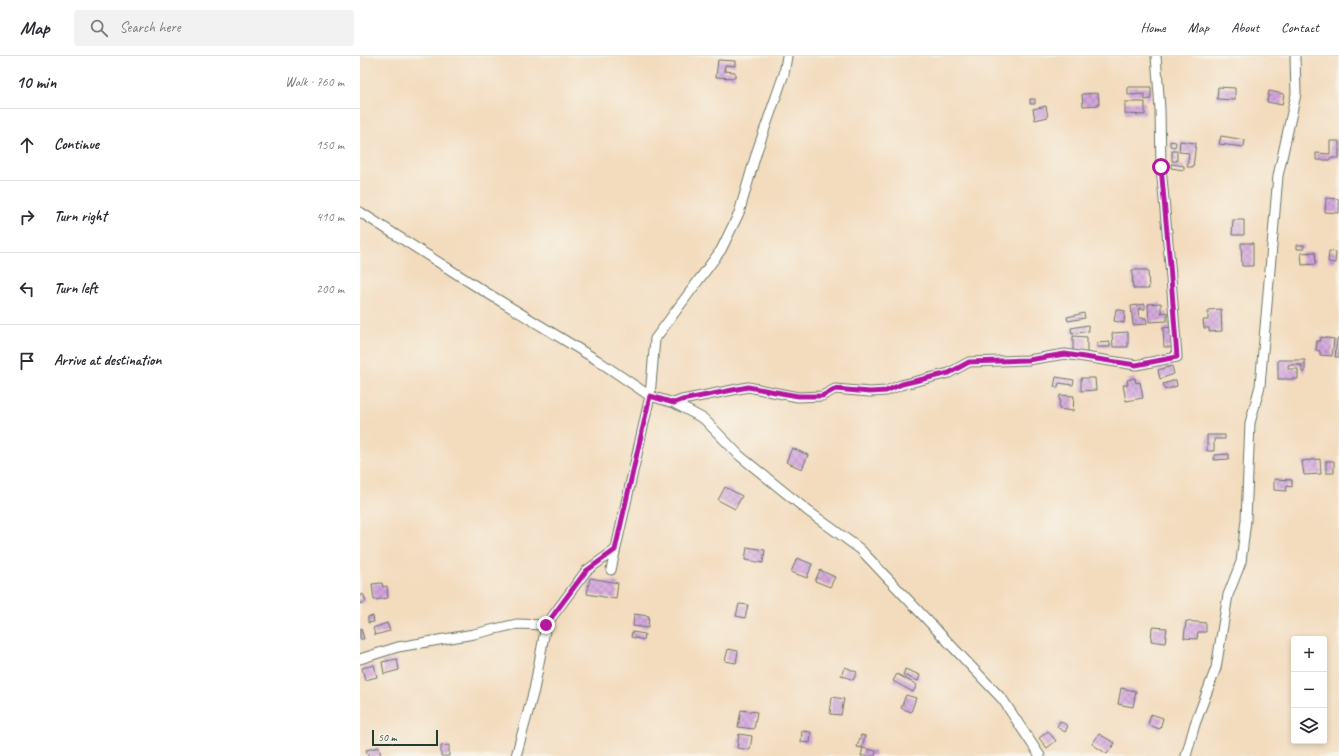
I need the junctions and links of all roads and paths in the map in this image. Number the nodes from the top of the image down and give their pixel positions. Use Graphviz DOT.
graph roads {
  1 [pos="787,56"];
  2 [pos="1156,56"];
  3 [pos="1295,56"];
  4 [pos="360,212"];
  5 [pos="650,396"];
  6 [pos="674,403"];
  7 [pos="615,550"];
  8 [pos="611,570"];
  9 [pos="546,625"];
  10 [pos="360,659"];
  11 [pos="516,756"];
  12 [pos="1040,756"];
  13 [pos="1186,756"];
  1 -- 5 [label="street"];
  2 -- 6 [label="street"];
  3 -- 13 [label="street"];
  4 -- 5 [label="street"];
  5 -- 6 [label="street"];
  5 -- 7 [label="street"];
  6 -- 12 [label="street"];
  7 -- 8 [label="street"];
  7 -- 9 [label="street"];
  9 -- 10 [label="street"];
  9 -- 11 [label="street"];
}
